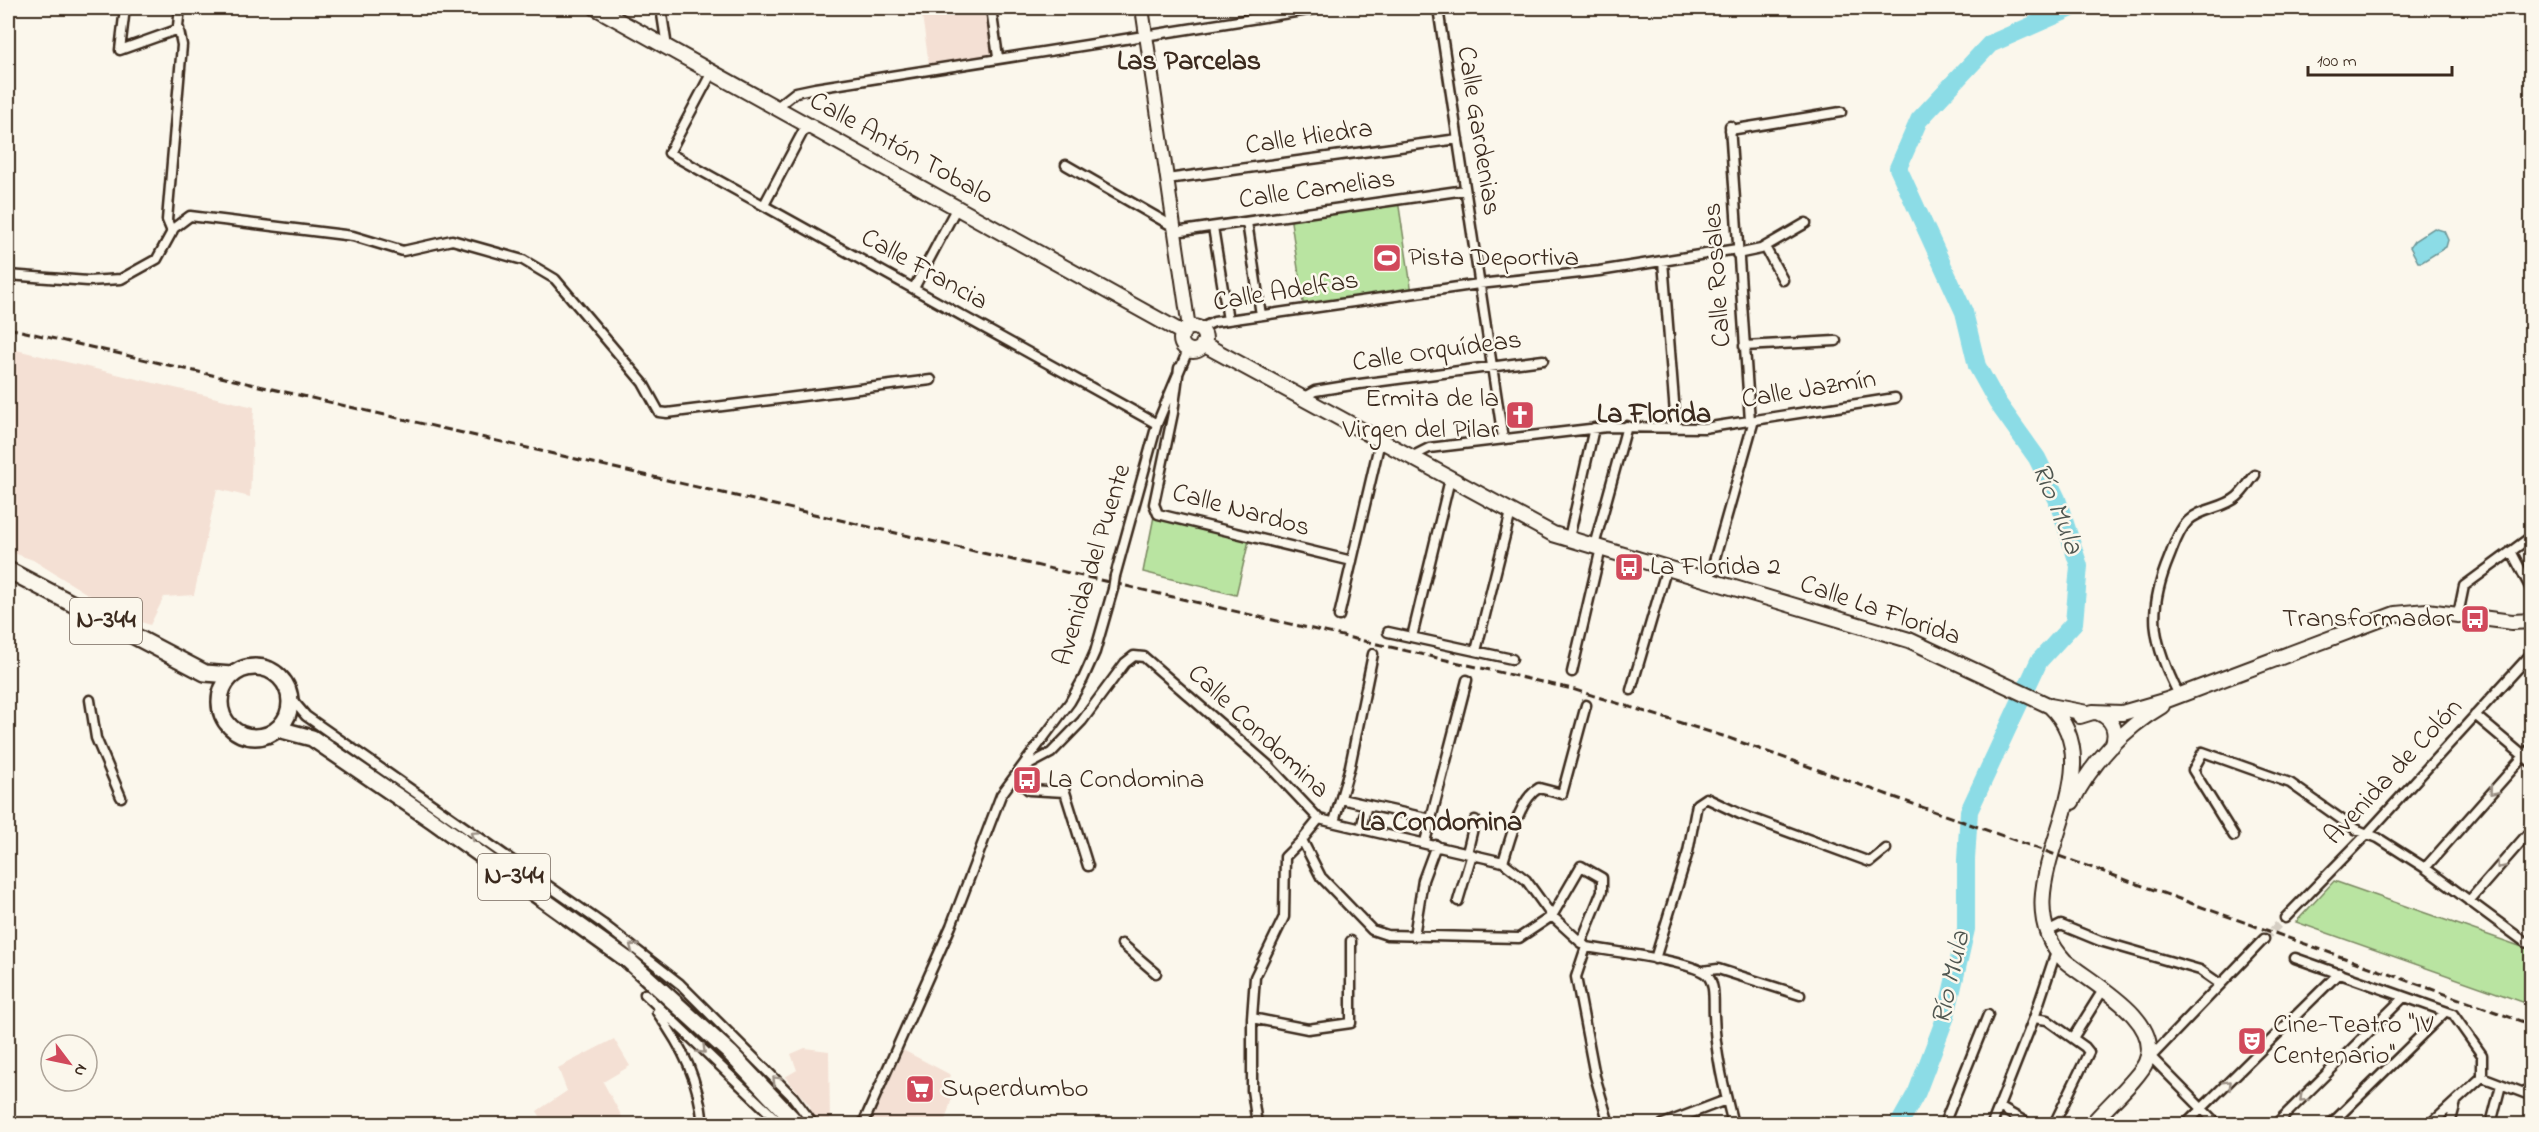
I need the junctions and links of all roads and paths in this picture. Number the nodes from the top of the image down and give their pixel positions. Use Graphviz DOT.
graph roads {
  1 [pos="125,8"];
  2 [pos="180,8"];
  3 [pos="596,8"];
  4 [pos="662,8"];
  5 [pos="991,8"];
  6 [pos="1142,8"];
  7 [pos="1321,8"];
  8 [pos="1438,8"];
  9 [pos="179,29"];
  10 [pos="1146,34"];
  11 [pos="667,47"];
  12 [pos="998,57"];
  13 [pos="712,72"];
  14 [pos="777,107"];
  15 [pos="1841,112"];
  16 [pos="807,124"];
  17 [pos="1458,139"];
  18 [pos="1066,165"];
  19 [pos="1167,179"];
  20 [pos="1465,190"];
  21 [pos="764,205"];
  22 [pos="957,207"];
  23 [pos="1247,222"];
  24 [pos="1806,223"];
  25 [pos="1213,227"];
  26 [pos="1174,229"];
  27 [pos="172,232"];
  28 [pos="1765,247"];
  29 [pos="1737,251"];
  30 [pos="1664,261"];
  31 [pos="8,275"];
  32 [pos="1783,280"];
  33 [pos="1479,284"];
  34 [pos="914,288"];
  35 [pos="1261,315"];
  36 [pos="1227,320"];
  37 [pos="1190,330"];
  38 [pos="1836,341"];
  39 [pos="1203,345"];
  40 [pos="1744,346"];
  41 [pos="1188,350"];
  42 [pos="1543,360"];
  43 [pos="1491,365"];
  44 [pos="1179,368"];
  45 [pos="931,380"];
  46 [pos="1302,398"];
  47 [pos="1894,398"];
  48 [pos="1752,421"];
  49 [pos="1157,424"];
  50 [pos="1627,426"];
  51 [pos="1676,427"];
  52 [pos="1594,428"];
  53 [pos="1503,439"];
  54 [pos="1380,441"];
  55 [pos="1411,457"];
  56 [pos="2255,475"];
  57 [pos="1450,479"];
  58 [pos="1511,512"];
  59 [pos="2532,536"];
  60 [pos="1569,538"];
  61 [pos="1598,547"];
  62 [pos="2511,551"];
  63 [pos="1352,561"];
  64 [pos="1667,567"];
  65 [pos="8,570"];
  66 [pos="1708,579"];
  67 [pos="2532,591"];
  68 [pos="2458,615"];
  69 [pos="1339,616"];
  70 [pos="2532,621"];
  71 [pos="1388,632"];
  72 [pos="1412,638"];
  73 [pos="1476,651"];
  74 [pos="2532,652"];
  75 [pos="1373,654"];
  76 [pos="1512,659"];
  77 [pos="1572,672"];
  78 [pos="205,673"];
  79 [pos="232,675"];
  80 [pos="1467,680"];
  81 [pos="1631,690"];
  82 [pos="220,697"];
  83 [pos="2173,698"];
  84 [pos="90,700"];
  85 [pos="290,700"];
  86 [pos="1586,705"];
  87 [pos="2050,706"];
  88 [pos="2093,713"];
  89 [pos="2475,715"];
  90 [pos="278,729"];
  91 [pos="312,738"];
  92 [pos="2072,741"];
  93 [pos="2532,747"];
  94 [pos="2109,750"];
  95 [pos="2523,756"];
  96 [pos="2532,763"];
  97 [pos="1023,768"];
  98 [pos="1015,778"];
  99 [pos="121,798"];
  100 [pos="1341,799"];
  101 [pos="1367,805"];
  102 [pos="1320,819"];
  103 [pos="1431,819"];
  104 [pos="1475,820"];
  105 [pos="1334,822"];
  106 [pos="1361,828"];
  107 [pos="2532,829"];
  108 [pos="2058,831"];
  109 [pos="2367,834"];
  110 [pos="2234,836"];
  111 [pos="1302,840"];
  112 [pos="1425,842"];
  113 [pos="1436,845"];
  114 [pos="1886,849"];
  115 [pos="1470,854"];
  116 [pos="1503,862"];
  117 [pos="1088,866"];
  118 [pos="2425,868"];
  119 [pos="1458,901"];
  120 [pos="2469,901"];
  121 [pos="1552,916"];
  122 [pos="2285,918"];
  123 [pos="2047,932"];
  124 [pos="2532,934"];
  125 [pos="1414,936"];
  126 [pos="2264,939"];
  127 [pos="1351,941"];
  128 [pos="2528,943"];
  129 [pos="1122,944"];
  130 [pos="1584,945"];
  131 [pos="2056,952"];
  132 [pos="2295,958"];
  133 [pos="1655,959"];
  134 [pos="1702,971"];
  135 [pos="1156,973"];
  136 [pos="2339,973"];
  137 [pos="2220,984"];
  138 [pos="2103,990"];
  139 [pos="1800,995"];
  140 [pos="2404,997"];
  141 [pos="2445,1012"];
  142 [pos="1988,1015"];
  143 [pos="1252,1018"];
  144 [pos="2034,1018"];
  145 [pos="2073,1038"];
  146 [pos="2149,1059"];
  147 [pos="2482,1077"];
  148 [pos="2501,1084"];
  149 [pos="2532,1096"];
  150 [pos="1726,1100"];
  151 [pos="2456,1101"];
  152 [pos="868,1107"];
  153 [pos="1999,1107"];
  154 [pos="2202,1109"];
  155 [pos="792,1122"];
  156 [pos="2096,1123"];
  157 [pos="703,1125"];
  158 [pos="813,1125"];
  159 [pos="857,1125"];
  160 [pos="863,1125"];
  161 [pos="1257,1125"];
  162 [pos="1609,1125"];
  163 [pos="1663,1125"];
  164 [pos="1733,1125"];
  165 [pos="1944,1125"];
  166 [pos="1992,1125"];
  167 [pos="2029,1125"];
  168 [pos="2054,1125"];
  169 [pos="2186,1125"];
  170 [pos="2217,1125"];
  171 [pos="2276,1125"];
  172 [pos="2331,1125"];
  173 [pos="2431,1125"];
  174 [pos="2450,1125"];
  175 [pos="2490,1125"];
  1 -- 9 [label="street"];
  2 -- 9 [label="street"];
  3 -- 11 [label="main road, Calle Antón Tobalo"];
  4 -- 11 [label="street"];
  5 -- 12 [label="street"];
  6 -- 10 [label="street"];
  7 -- 10 [label="street"];
  8 -- 17 [label="street, Calle Gardenias"];
  9 -- 27 [label="street"];
  10 -- 12 [label="street"];
  10 -- 19 [label="street"];
  11 -- 13 [label="main road, Calle Antón Tobalo"];
  12 -- 14 [label="street"];
  13 -- 14 [label="main road, Calle Antón Tobalo"];
  13 -- 21 [label="street, Calle Francia"];
  14 -- 16 [label="main road, Calle Antón Tobalo"];
  15 -- 29 [label="street, Calle Rosales"];
  16 -- 21 [label="street"];
  16 -- 22 [label="main road, Calle Antón Tobalo"];
  17 -- 19 [label="street, Calle Hiedra"];
  17 -- 20 [label="street, Calle Gardenias"];
  18 -- 26 [label="street"];
  19 -- 26 [label="street"];
  20 -- 23 [label="street, Calle Camelias"];
  20 -- 33 [label="street, Calle Gardenias"];
  21 -- 34 [label="street, Calle Francia"];
  22 -- 34 [label="street"];
  22 -- 37 [label="main road, Calle Antón Tobalo"];
  23 -- 25 [label="street, Calle Camelias"];
  23 -- 35 [label="street"];
  24 -- 28 [label="street, Calle Adelfas"];
  25 -- 26 [label="street, Calle Camelias"];
  25 -- 36 [label="street"];
  26 -- 37 [label="street"];
  27 -- 31 [label="street"];
  27 -- 45 [label="street"];
  28 -- 29 [label="street, Calle Adelfas"];
  28 -- 32 [label="street"];
  29 -- 30 [label="street, Calle Adelfas"];
  29 -- 40 [label="street, Calle Rosales"];
  30 -- 33 [label="street, Calle Adelfas"];
  30 -- 51 [label="street"];
  33 -- 35 [label="street, Calle Adelfas"];
  33 -- 43 [label="street, Calle Gardenias"];
  34 -- 49 [label="street, Calle Francia"];
  35 -- 36 [label="street, Calle Adelfas"];
  36 -- 37 [label="street, Calle Adelfas"];
  37 -- 39 [label="main road"];
  37 -- 41 [label="main road"];
  38 -- 40 [label="street"];
  39 -- 41 [label="main road"];
  39 -- 46 [label="main road, Calle La Florida"];
  40 -- 48 [label="street, Calle Rosales"];
  41 -- 44 [label="street, Avenida del Puente"];
  42 -- 43 [label="street, Calle Orquídeas"];
  43 -- 46 [label="street, Calle Orquídeas"];
  43 -- 53 [label="street, Calle Gardenias"];
  44 -- 49 [label="street, Avenida del Puente"];
  44 -- 63 [label="street, Calle Nardos"];
  46 -- 54 [label="main road, Calle La Florida"];
  47 -- 48 [label="street, Calle Jazmín"];
  48 -- 51 [label="street, Calle Jazmín"];
  48 -- 66 [label="street, Calle Rosales"];
  49 -- 97 [label="street, Avenida del Puente, bridge"];
  50 -- 51 [label="street, Calle Jazmín"];
  50 -- 52 [label="street, Calle Jazmín"];
  50 -- 61 [label="street"];
  52 -- 53 [label="street, Calle Jazmín"];
  52 -- 60 [label="street"];
  53 -- 55 [label="street, Calle Jazmín"];
  54 -- 55 [label="main road, Calle La Florida"];
  54 -- 63 [label="street"];
  55 -- 57 [label="main road, Calle La Florida"];
  56 -- 83 [label="street"];
  57 -- 58 [label="main road, Calle La Florida"];
  57 -- 72 [label="street"];
  58 -- 60 [label="main road, Calle La Florida"];
  58 -- 73 [label="street"];
  59 -- 62 [label="street"];
  60 -- 61 [label="main road, Calle La Florida"];
  61 -- 64 [label="main road, Calle La Florida"];
  61 -- 77 [label="street"];
  62 -- 67 [label="street"];
  62 -- 68 [label="street"];
  63 -- 69 [label="street"];
  64 -- 66 [label="main road, Calle La Florida"];
  64 -- 81 [label="street"];
  65 -- 78 [label="highway, N-344"];
  66 -- 87 [label="main road, Calle La Florida"];
  68 -- 70 [label="main road"];
  68 -- 83 [label="main road"];
  71 -- 72 [label="street"];
  72 -- 73 [label="street"];
  73 -- 76 [label="street"];
  74 -- 89 [label="street, Avenida de Colón"];
  75 -- 100 [label="street"];
  78 -- 79 [label="highway, N-344"];
  78 -- 82 [label="highway, N-344"];
  79 -- 82 [label="highway"];
  79 -- 85 [label="highway, N-344"];
  80 -- 103 [label="street"];
  82 -- 90 [label="highway, N-344"];
  83 -- 88 [label="main road, Calle La Florida"];
  83 -- 94 [label="main road"];
  84 -- 99 [label="street"];
  85 -- 90 [label="highway"];
  85 -- 91 [label="highway, N-344"];
  158 -- 85 [label="street, one-way"];
  86 -- 116 [label="street"];
  87 -- 88 [label="main road, Calle La Florida"];
  87 -- 92 [label="main road, Calle La Florida"];
  88 -- 92 [label="main road"];
  88 -- 94 [label="main road"];
  89 -- 95 [label="street"];
  89 -- 109 [label="street, Avenida de Colón"];
  90 -- 91 [label="highway, N-344"];
  91 -- 155 [label="highway, N-344"];
  92 -- 94 [label="main road"];
  92 -- 108 [label="main road"];
  93 -- 95 [label="street"];
  94 -- 108 [label="main road"];
  95 -- 96 [label="street"];
  95 -- 118 [label="street, one-way"];
  97 -- 98 [label="street, Avenida del Puente"];
  97 -- 102 [label="street, Calle Condomina"];
  98 -- 117 [label="street"];
  98 -- 152 [label="street, Avenida del Puente"];
  100 -- 101 [label="street"];
  100 -- 105 [label="street"];
  101 -- 103 [label="street"];
  101 -- 106 [label="street"];
  102 -- 105 [label="street, Calle Condomina"];
  102 -- 111 [label="street"];
  103 -- 112 [label="street"];
  104 -- 115 [label="street"];
  105 -- 106 [label="street, Calle Condomina"];
  106 -- 112 [label="street, Calle Condomina"];
  107 -- 120 [label="street, one-way"];
  108 -- 123 [label="main road"];
  109 -- 110 [label="street"];
  109 -- 118 [label="street"];
  109 -- 122 [label="street, Avenida de Colón"];
  111 -- 125 [label="street"];
  111 -- 143 [label="street"];
  112 -- 113 [label="street, Calle Condomina"];
  113 -- 115 [label="street, Calle Condomina"];
  113 -- 125 [label="street"];
  114 -- 133 [label="street"];
  115 -- 116 [label="street, Calle Condomina"];
  115 -- 119 [label="street"];
  116 -- 121 [label="street, Calle Condomina"];
  118 -- 120 [label="street"];
  120 -- 128 [label="street"];
  121 -- 125 [label="street"];
  121 -- 130 [label="street, Calle Condomina"];
  121 -- 130 [label="street"];
  123 -- 131 [label="main road"];
  123 -- 137 [label="street"];
  124 -- 128 [label="street"];
  126 -- 137 [label="street"];
  127 -- 143 [label="street"];
  129 -- 135 [label="street"];
  130 -- 133 [label="street"];
  130 -- 162 [label="street"];
  131 -- 138 [label="main road"];
  131 -- 144 [label="street"];
  132 -- 136 [label="street"];
  133 -- 134 [label="street"];
  134 -- 139 [label="street"];
  134 -- 150 [label="street"];
  136 -- 140 [label="street"];
  154 -- 136 [label="street, one-way"];
  137 -- 146 [label="street"];
  138 -- 145 [label="street"];
  138 -- 146 [label="main road"];
  140 -- 141 [label="street"];
  140 -- 171 [label="street, one-way"];
  141 -- 147 [label="street"];
  141 -- 172 [label="street"];
  142 -- 165 [label="street"];
  143 -- 161 [label="street"];
  144 -- 145 [label="street"];
  144 -- 153 [label="street"];
  145 -- 168 [label="street"];
  146 -- 154 [label="street"];
  146 -- 156 [label="main road"];
  147 -- 148 [label="street"];
  147 -- 151 [label="street"];
  148 -- 149 [label="street"];
  148 -- 175 [label="street"];
  150 -- 163 [label="street"];
  150 -- 164 [label="street"];
  151 -- 173 [label="street"];
  151 -- 174 [label="street"];
  152 -- 159 [label="street, Avenida del Puente"];
  152 -- 160 [label="street, Avenida del Puente"];
  153 -- 166 [label="street"];
  153 -- 167 [label="street"];
  154 -- 169 [label="street"];
  154 -- 170 [label="street"];
  157 -- 155 [label="street, one-way"];
}
